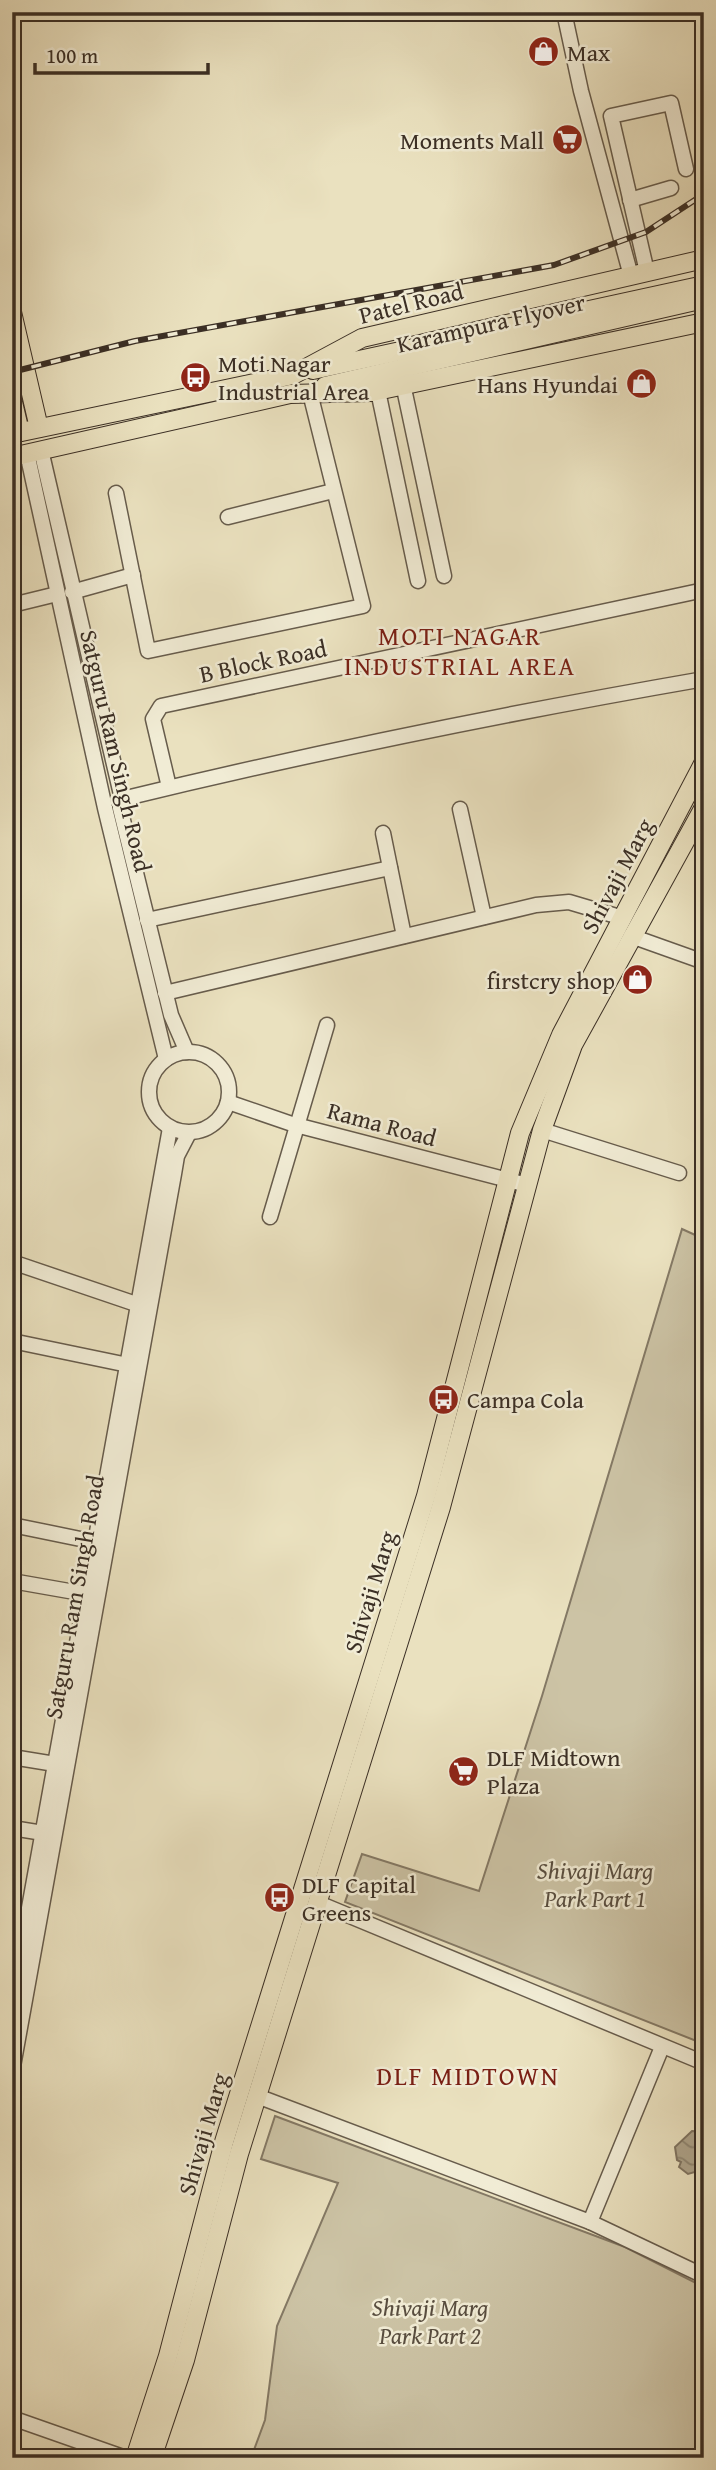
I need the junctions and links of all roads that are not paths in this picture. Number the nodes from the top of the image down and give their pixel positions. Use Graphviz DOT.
graph roads {
  1 [pos="564,12"];
  2 [pos="686,169"];
  3 [pos="671,188"];
  4 [pos="630,200"];
  5 [pos="695,261"];
  6 [pos="639,274"];
  7 [pos="704,285"];
  8 [pos="704,299"];
  9 [pos="12,312"];
  10 [pos="577,321"];
  11 [pos="702,321"];
  12 [pos="293,375"];
  13 [pos="404,384"];
  14 [pos="377,391"];
  15 [pos="290,394"];
  16 [pos="310,394"];
  17 [pos="12,398"];
  18 [pos="39,428"];
  19 [pos="16,433"];
  20 [pos="27,454"];
  21 [pos="333,491"];
  22 [pos="116,493"];
  23 [pos="228,517"];
  24 [pos="133,575"];
  25 [pos="444,576"];
  26 [pos="418,581"];
  27 [pos="704,590"];
  28 [pos="72,592"];
  29 [pos="57,594"];
  30 [pos="12,605"];
  31 [pos="704,679"];
  32 [pos="704,762"];
  33 [pos="169,787"];
  34 [pos="122,799"];
  35 [pos="704,807"];
  36 [pos="460,809"];
  37 [pos="383,833"];
  38 [pos="390,868"];
  39 [pos="484,918"];
  40 [pos="623,918"];
  41 [pos="147,920"];
  42 [pos="404,936"];
  43 [pos="631,936"];
  44 [pos="704,962"];
  45 [pos="165,993"];
  46 [pos="327,1025"];
  47 [pos="187,1052"];
  48 [pos="166,1059"];
  49 [pos="228,1102"];
  50 [pos="296,1125"];
  51 [pos="170,1128"];
  52 [pos="542,1130"];
  53 [pos="188,1133"];
  54 [pos="679,1173"];
  55 [pos="508,1180"];
  56 [pos="527,1185"];
  57 [pos="270,1217"];
  58 [pos="12,1262"];
  59 [pos="139,1305"];
  60 [pos="12,1341"];
  61 [pos="128,1365"];
  62 [pos="12,1525"];
  63 [pos="95,1542"];
  64 [pos="12,1581"];
  65 [pos="86,1594"];
  66 [pos="12,1756"];
  67 [pos="55,1764"];
  68 [pos="12,1828"];
  69 [pos="43,1833"];
  70 [pos="316,1902"];
  71 [pos="20,1919"];
  72 [pos="12,2001"];
  73 [pos="662,2047"];
  74 [pos="704,2063"];
  75 [pos="12,2072"];
  76 [pos="257,2096"];
  77 [pos="590,2222"];
  78 [pos="704,2276"];
  79 [pos="12,2418"];
  80 [pos="125,2458"];
  81 [pos="135,2458"];
  82 [pos="152,2458"];
  1 -- 6 [label="street"];
  2 -- 4 [label="street"];
  3 -- 4 [label="street"];
  4 -- 6 [label="street"];
  5 -- 6 [label="main road, Patel Road"];
  6 -- 12 [label="main road, Patel Road"];
  7 -- 10 [label="main road, Karampura Flyover"];
  8 -- 10 [label="main road, Karampura Flyover"];
  9 -- 18 [label="main road"];
  10 -- 12 [label="main road, Karampura Flyover"];
  10 -- 15 [label="main road, Karampura Flyover"];
  11 -- 13 [label="main road"];
  12 -- 18 [label="main road, Patel Road"];
  13 -- 14 [label="main road"];
  13 -- 25 [label="street"];
  14 -- 16 [label="main road"];
  14 -- 26 [label="street"];
  15 -- 16 [label="main road"];
  15 -- 20 [label="main road"];
  16 -- 21 [label="street"];
  17 -- 19 [label="main road"];
  18 -- 19 [label="main road, Patel Road"];
  20 -- 28 [label="street, Satguru Ram Singh Road"];
  20 -- 29 [label="street, Satguru Ram Singh Road"];
  21 -- 23 [label="street"];
  21 -- 24 [label="street"];
  22 -- 24 [label="street"];
  24 -- 28 [label="street"];
  27 -- 33 [label="street, B Block Road"];
  28 -- 34 [label="street, Satguru Ram Singh Road"];
  29 -- 30 [label="street"];
  29 -- 48 [label="street, Satguru Ram Singh Road"];
  31 -- 33 [label="street"];
  32 -- 40 [label="main road, Shivaji Marg"];
  33 -- 34 [label="street"];
  34 -- 41 [label="street, Satguru Ram Singh Road"];
  35 -- 43 [label="main road, Shivaji Marg"];
  36 -- 39 [label="street"];
  37 -- 38 [label="street"];
  38 -- 41 [label="street"];
  38 -- 42 [label="street"];
  39 -- 40 [label="street"];
  39 -- 42 [label="street"];
  40 -- 55 [label="main road, Shivaji Marg"];
  41 -- 45 [label="street, Satguru Ram Singh Road"];
  42 -- 45 [label="street"];
  43 -- 44 [label="street"];
  43 -- 52 [label="main road, Shivaji Marg"];
  45 -- 47 [label="street, Satguru Ram Singh Road"];
  46 -- 50 [label="street"];
  47 -- 48 [label="street"];
  47 -- 49 [label="street"];
  48 -- 51 [label="street"];
  49 -- 50 [label="street, Rama Road"];
  49 -- 53 [label="street"];
  50 -- 55 [label="street, Rama Road"];
  50 -- 57 [label="street"];
  51 -- 53 [label="street"];
  51 -- 59 [label="street, Satguru Ram Singh Road"];
  52 -- 54 [label="street"];
  52 -- 56 [label="main road, Shivaji Marg"];
  53 -- 75 [label="street, Satguru Ram Singh Road"];
  55 -- 56 [label="street, Rama Road"];
  55 -- 81 [label="main road, Shivaji Marg"];
  56 -- 70 [label="main road, Shivaji Marg"];
  58 -- 59 [label="street"];
  59 -- 61 [label="street, Satguru Ram Singh Road"];
  60 -- 61 [label="street"];
  61 -- 63 [label="street, Satguru Ram Singh Road"];
  62 -- 63 [label="street"];
  63 -- 65 [label="street, Satguru Ram Singh Road"];
  64 -- 65 [label="street"];
  65 -- 67 [label="street, Satguru Ram Singh Road"];
  66 -- 67 [label="street"];
  67 -- 69 [label="street, Satguru Ram Singh Road"];
  68 -- 69 [label="street"];
  69 -- 71 [label="street, Satguru Ram Singh Road"];
  70 -- 73 [label="street"];
  70 -- 76 [label="main road, Shivaji Marg"];
  71 -- 72 [label="street, Satguru Ram Singh Road"];
  73 -- 74 [label="street"];
  73 -- 77 [label="street"];
  76 -- 77 [label="street"];
  76 -- 82 [label="main road, Shivaji Marg"];
  77 -- 78 [label="street"];
  79 -- 80 [label="street"];
}
